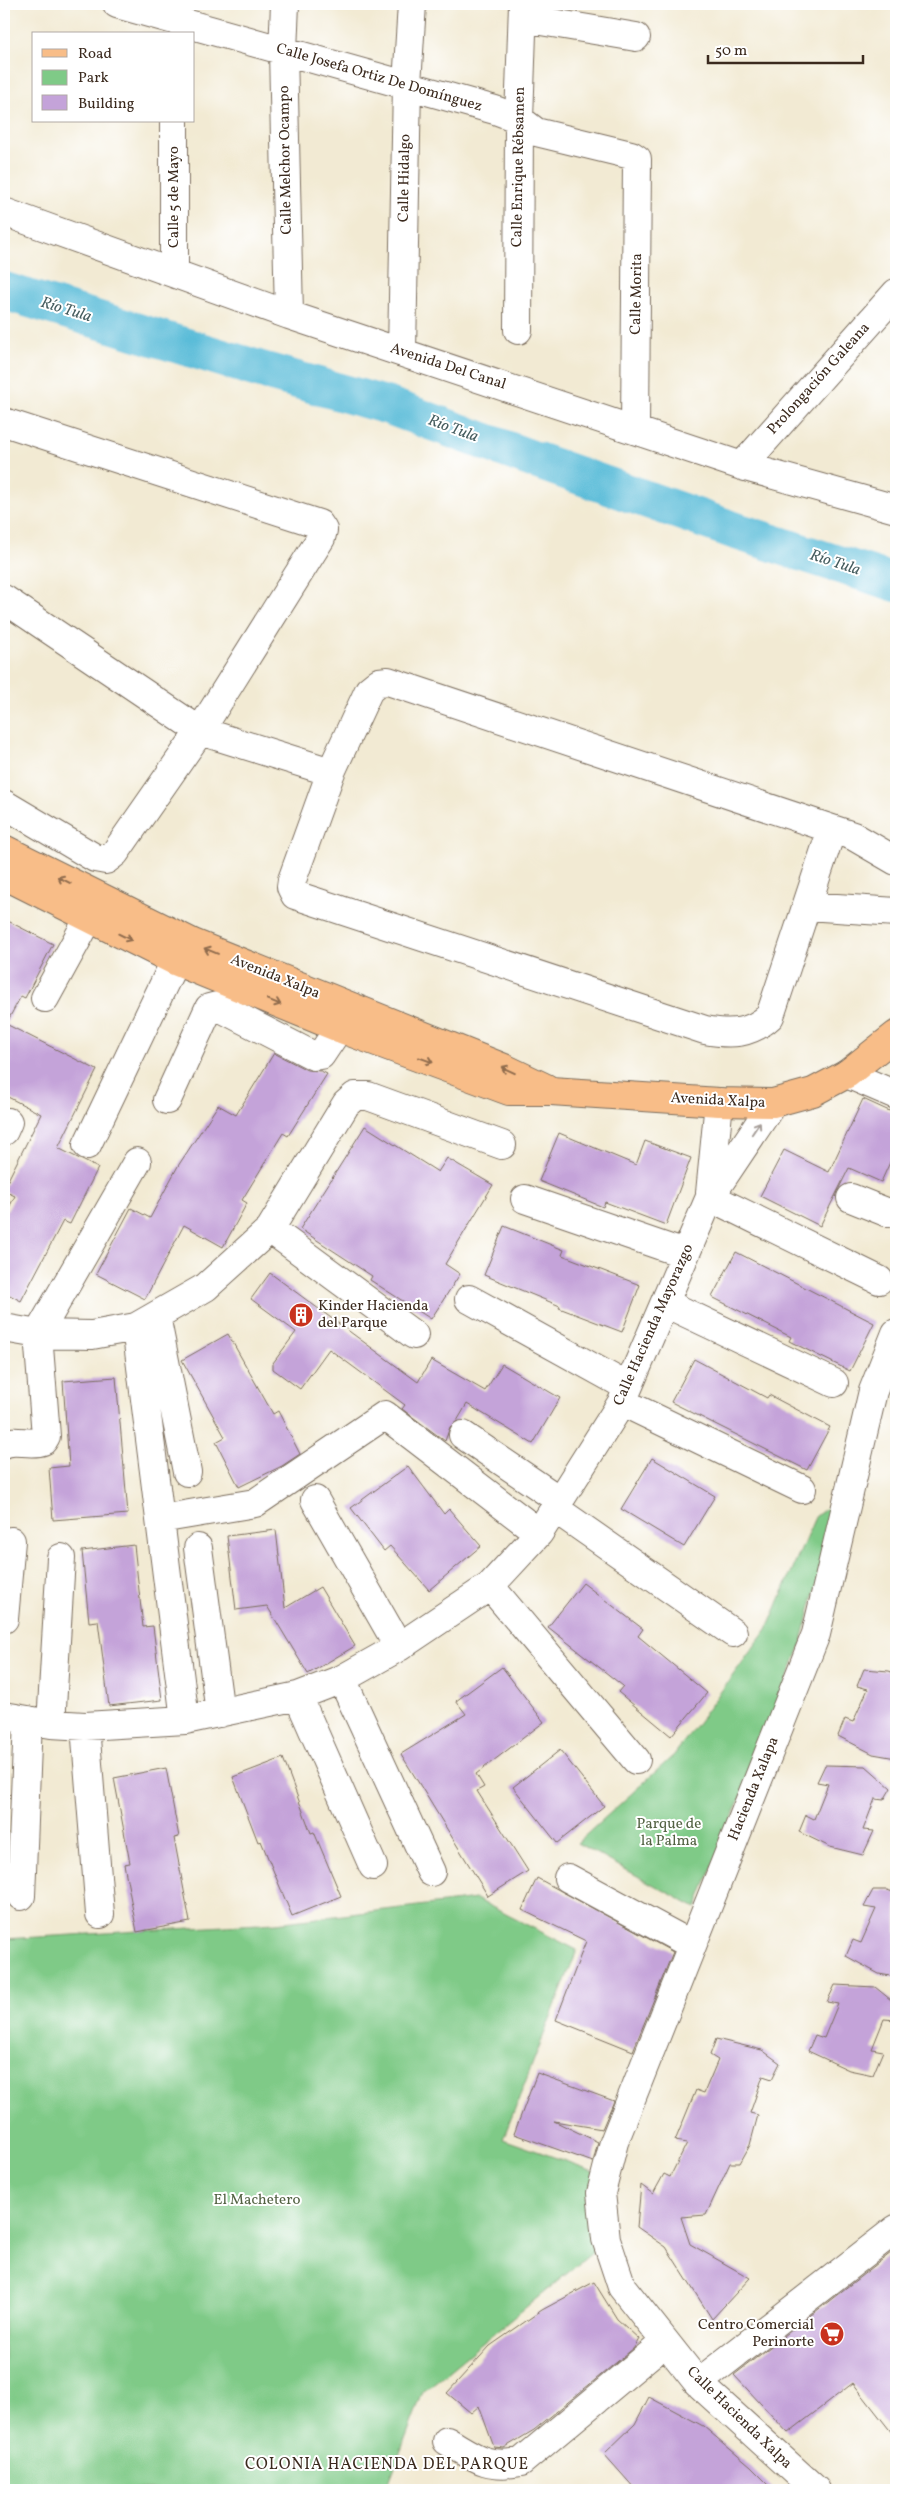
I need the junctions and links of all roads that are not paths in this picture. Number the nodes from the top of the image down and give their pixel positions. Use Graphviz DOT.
graph roads {
  1 [pos="116,4"];
  2 [pos="285,4"];
  3 [pos="412,4"];
  4 [pos="523,11"];
  5 [pos="174,28"];
  6 [pos="193,32"];
  7 [pos="195,32"];
  8 [pos="636,37"];
  9 [pos="283,51"];
  10 [pos="407,84"];
  11 [pos="519,119"];
  12 [pos="174,122"];
  13 [pos="637,159"];
  14 [pos="4,212"];
  15 [pos="174,272"];
  16 [pos="896,293"];
  17 [pos="289,315"];
  18 [pos="518,330"];
  19 [pos="402,352"];
  20 [pos="4,422"];
  21 [pos="635,430"];
  22 [pos="742,466"];
  23 [pos="896,509"];
  24 [pos="4,599"];
  25 [pos="200,731"];
  26 [pos="331,772"];
  27 [pos="4,804"];
  28 [pos="832,829"];
  29 [pos="4,849"];
  30 [pos="896,861"];
  31 [pos="4,875"];
  32 [pos="807,906"];
  33 [pos="94,908"];
  34 [pos="896,912"];
  35 [pos="180,950"];
  36 [pos="45,998"];
  37 [pos="344,1017"];
  38 [pos="896,1035"];
  39 [pos="847,1074"];
  40 [pos="896,1094"];
  41 [pos="167,1100"];
  42 [pos="719,1102"];
  43 [pos="773,1103"];
  44 [pos="502,1144"];
  45 [pos="88,1145"];
  46 [pos="137,1162"];
  47 [pos="710,1197"];
  48 [pos="851,1198"];
  49 [pos="525,1199"];
  50 [pos="896,1212"];
  51 [pos="270,1229"];
  52 [pos="685,1254"];
  53 [pos="879,1280"];
  54 [pos="469,1299"];
  55 [pos="665,1303"];
  56 [pos="146,1321"];
  57 [pos="4,1328"];
  58 [pos="896,1333"];
  59 [pos="38,1334"];
  60 [pos="414,1336"];
  61 [pos="834,1383"];
  62 [pos="625,1394"];
  63 [pos="463,1436"];
  64 [pos="4,1444"];
  65 [pos="187,1472"];
  66 [pos="802,1489"];
  67 [pos="315,1500"];
  68 [pos="557,1504"];
  69 [pos="160,1519"];
  70 [pos="539,1533"];
  71 [pos="11,1541"];
  72 [pos="198,1548"];
  73 [pos="61,1558"];
  74 [pos="490,1586"];
  75 [pos="4,1619"];
  76 [pos="733,1633"];
  77 [pos="399,1647"];
  78 [pos="342,1680"];
  79 [pos="298,1696"];
  80 [pos="220,1713"];
  81 [pos="28,1720"];
  82 [pos="185,1720"];
  83 [pos="86,1726"];
  84 [pos="636,1760"];
  85 [pos="374,1866"];
  86 [pos="431,1872"];
  87 [pos="568,1878"];
  88 [pos="20,1896"];
  89 [pos="100,1914"];
  90 [pos="692,1946"];
  91 [pos="896,2229"];
  92 [pos="606,2240"];
  93 [pos="666,2342"];
  94 [pos="698,2383"];
  95 [pos="447,2441"];
  96 [pos="816,2490"];
  1 -- 5 [label="street, Calle Josefa Ortiz De Domínguez"];
  2 -- 9 [label="street, Calle Melchor Ocampo"];
  3 -- 10 [label="street, Calle Hidalgo"];
  4 -- 8 [label="street"];
  4 -- 11 [label="street, Calle Enrique Rébsamen"];
  5 -- 6 [label="street, Calle Josefa Ortiz De Domínguez"];
  7 -- 9 [label="street, Calle Josefa Ortiz De Domínguez"];
  9 -- 10 [label="street, Calle Josefa Ortiz De Domínguez"];
  9 -- 17 [label="street, Calle Melchor Ocampo"];
  10 -- 11 [label="street, Calle Josefa Ortiz De Domínguez"];
  10 -- 19 [label="street, Calle Hidalgo"];
  11 -- 13 [label="street, Calle Josefa Ortiz De Domínguez"];
  11 -- 18 [label="street, Calle Enrique Rébsamen"];
  12 -- 15 [label="street, Calle 5 de Mayo"];
  13 -- 21 [label="street, Calle Morita"];
  14 -- 15 [label="street, Avenida Del Canal"];
  15 -- 17 [label="street, Avenida Del Canal"];
  16 -- 22 [label="street, Prolongación Galeana"];
  17 -- 19 [label="street, Avenida Del Canal"];
  19 -- 21 [label="street, Avenida Del Canal"];
  20 -- 25 [label="street"];
  21 -- 22 [label="street, Avenida Del Canal"];
  22 -- 23 [label="street, Avenida Del Canal"];
  24 -- 25 [label="street"];
  25 -- 26 [label="street"];
  25 -- 27 [label="street"];
  26 -- 28 [label="street"];
  26 -- 32 [label="street"];
  28 -- 30 [label="street"];
  28 -- 32 [label="street"];
  33 -- 29 [label="main road, Avenida Xalpa, one-way"];
  31 -- 33 [label="main road, Avenida Xalpa"];
  32 -- 34 [label="street"];
  33 -- 35 [label="main road, Avenida Xalpa"];
  33 -- 36 [label="street"];
  35 -- 37 [label="main road, Avenida Xalpa"];
  35 -- 45 [label="street"];
  37 -- 41 [label="street"];
  37 -- 42 [label="main road, Avenida Xalpa"];
  38 -- 39 [label="main road, Avenida Xalpa"];
  39 -- 40 [label="street"];
  39 -- 43 [label="main road, Avenida Xalpa"];
  42 -- 43 [label="main road, Avenida Xalpa"];
  42 -- 47 [label="street, Calle Hacienda Mayorazgo"];
  47 -- 43 [label="street, Calle Hacienda Mayorazgo, one-way"];
  44 -- 51 [label="street"];
  46 -- 59 [label="street"];
  47 -- 52 [label="street, Calle Hacienda Mayorazgo"];
  47 -- 53 [label="street"];
  48 -- 50 [label="street"];
  49 -- 52 [label="street"];
  51 -- 56 [label="street"];
  51 -- 60 [label="street"];
  52 -- 55 [label="street, Calle Hacienda Mayorazgo"];
  54 -- 62 [label="street"];
  55 -- 61 [label="street"];
  55 -- 62 [label="street, Calle Hacienda Mayorazgo"];
  56 -- 59 [label="street"];
  56 -- 65 [label="street"];
  56 -- 69 [label="street"];
  57 -- 59 [label="street"];
  58 -- 90 [label="street, Hacienda Xalapa"];
  59 -- 64 [label="street"];
  62 -- 66 [label="street"];
  62 -- 68 [label="street, Calle Hacienda Mayorazgo"];
  63 -- 68 [label="street"];
  67 -- 77 [label="street"];
  68 -- 70 [label="street, Calle Hacienda Mayorazgo"];
  68 -- 76 [label="street"];
  69 -- 70 [label="street"];
  69 -- 82 [label="street"];
  70 -- 74 [label="street, Calle Hacienda Mayorazgo"];
  71 -- 75 [label="street"];
  72 -- 80 [label="street"];
  73 -- 81 [label="street"];
  74 -- 77 [label="street, Calle Hacienda Mayorazgo"];
  74 -- 84 [label="street"];
  77 -- 78 [label="street, Calle Hacienda Mayorazgo"];
  78 -- 79 [label="street, Calle Hacienda Mayorazgo"];
  78 -- 86 [label="street"];
  79 -- 80 [label="street, Calle Hacienda Mayorazgo"];
  79 -- 85 [label="street"];
  80 -- 82 [label="street, Calle Hacienda Mayorazgo"];
  81 -- 83 [label="street, Calle Hacienda Mayorazgo"];
  81 -- 88 [label="street"];
  82 -- 83 [label="street, Calle Hacienda Mayorazgo"];
  83 -- 89 [label="street"];
  87 -- 90 [label="street"];
  90 -- 92 [label="street, Hacienda Xalapa"];
  91 -- 94 [label="street"];
  92 -- 93 [label="street, Calle Hacienda Xalpa"];
  93 -- 94 [label="street, Calle Hacienda Xalpa"];
  93 -- 95 [label="street"];
  94 -- 96 [label="street, Calle Hacienda Xalpa"];
}
